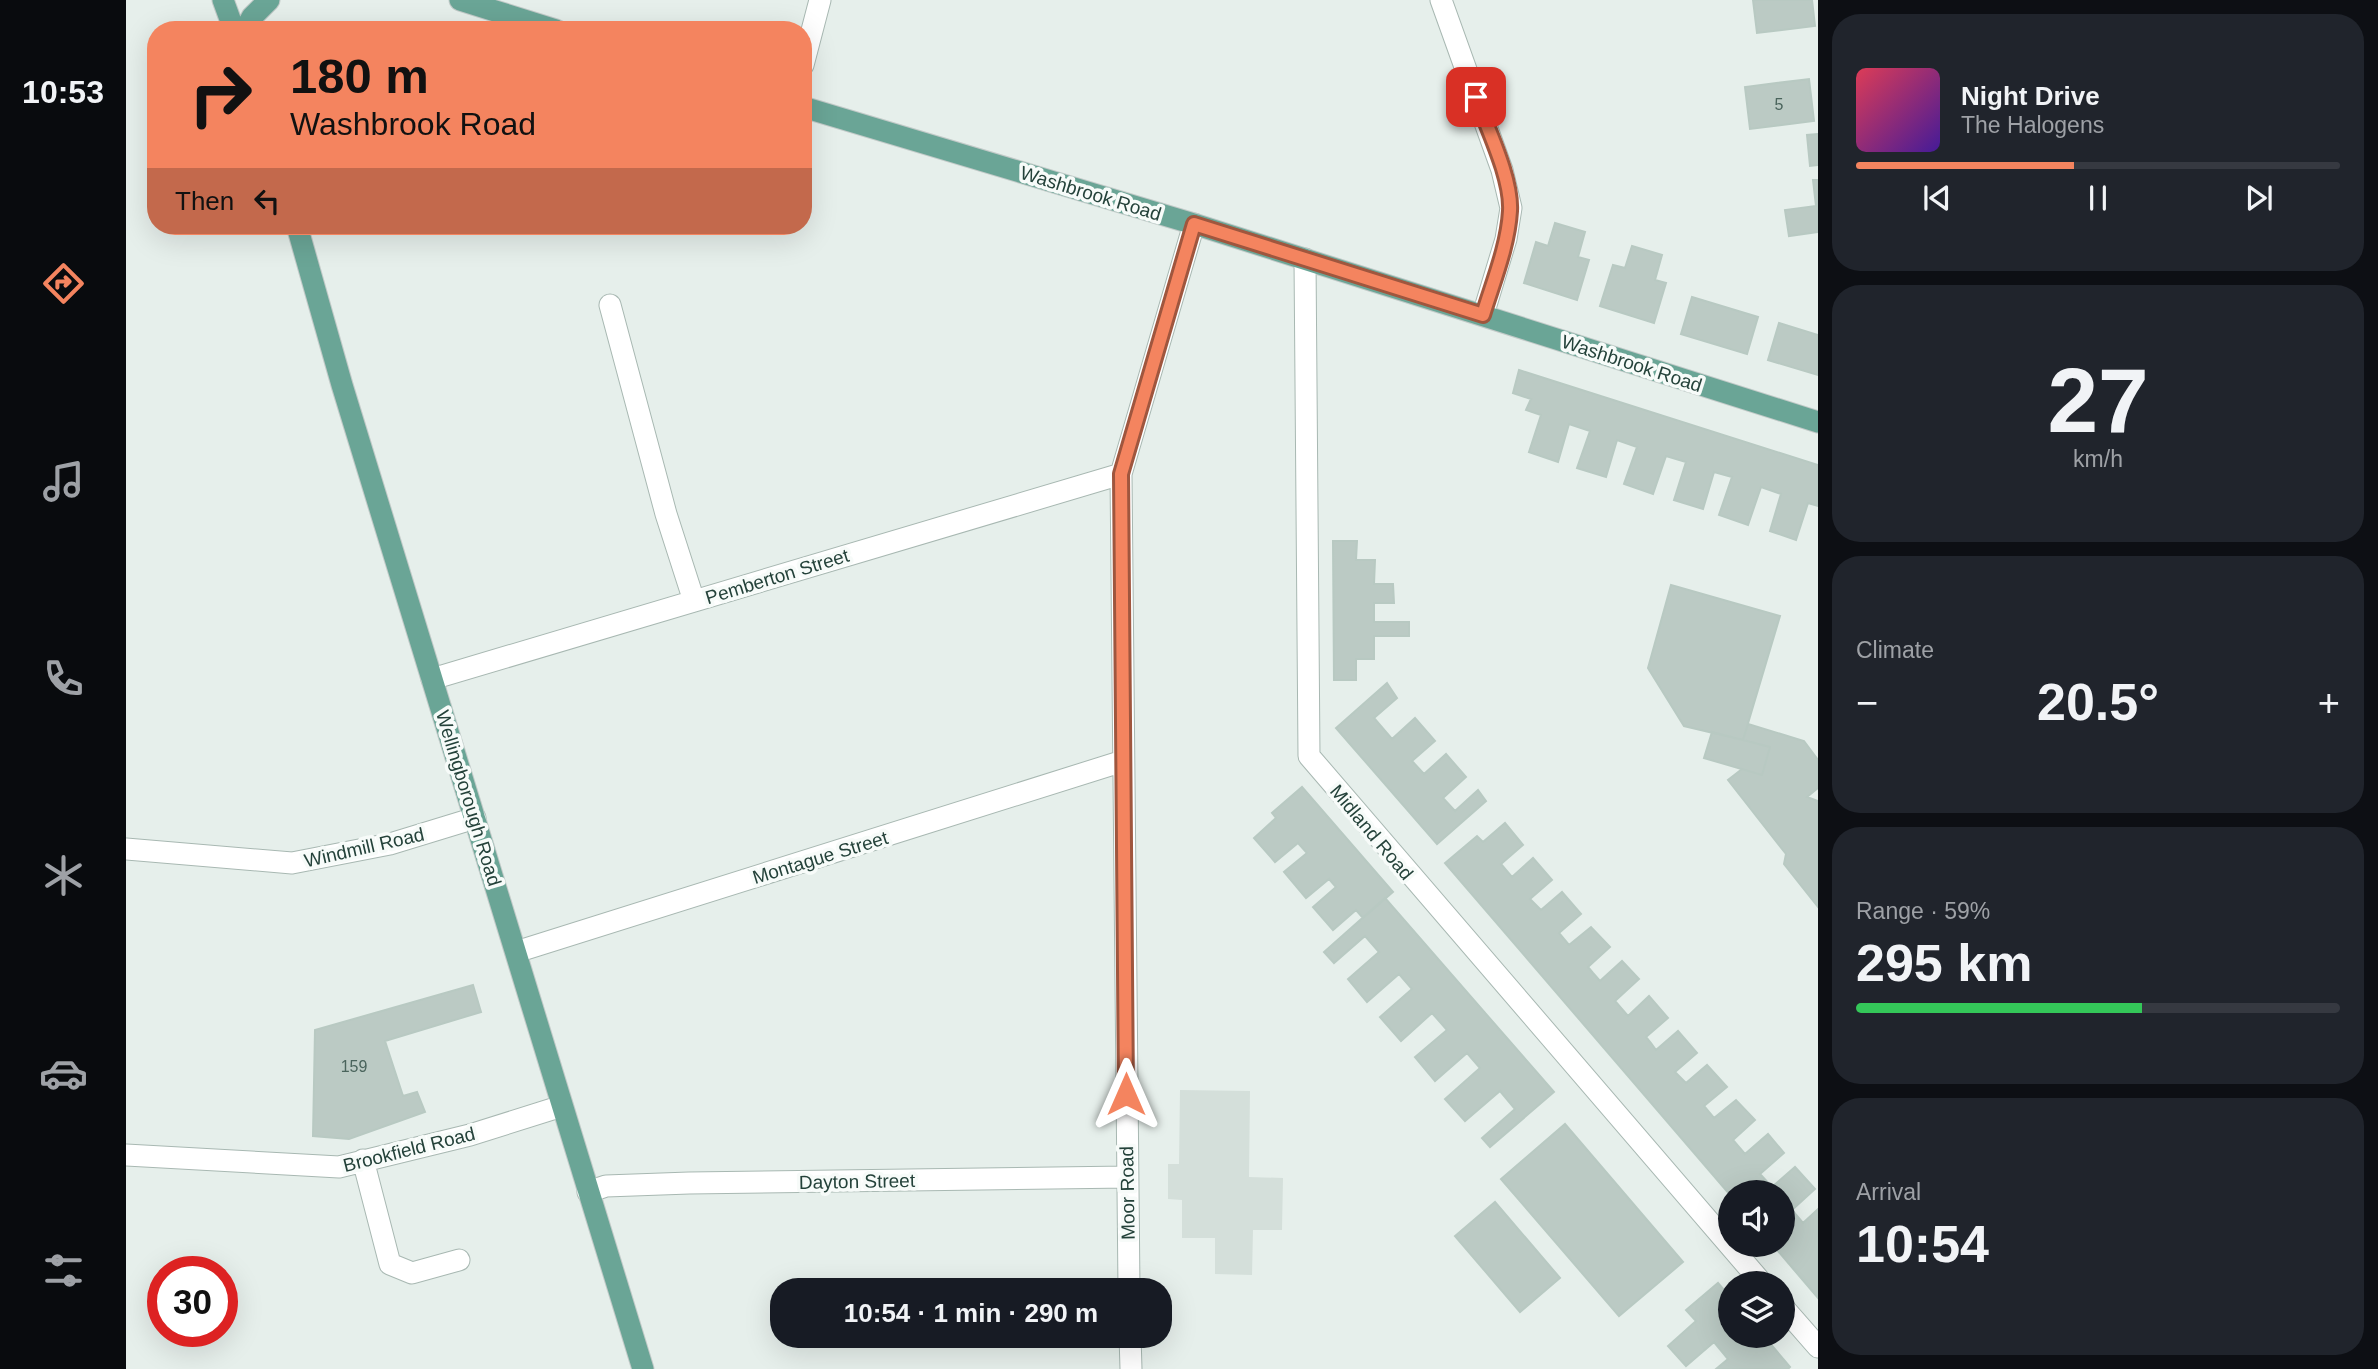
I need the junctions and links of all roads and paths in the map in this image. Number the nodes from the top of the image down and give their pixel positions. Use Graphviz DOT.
graph roads {
  1 [pos="223,0"];
  2 [pos="269,0"];
  3 [pos="460,0"];
  4 [pos="820,0"];
  5 [pos="1441,0"];
  6 [pos="230,21"];
  7 [pos="249,21"];
  8 [pos="527,21"];
  9 [pos="812,31"];
  10 [pos="812,110"];
  11 [pos="1194,224"];
  12 [pos="300,235"];
  13 [pos="1305,259"];
  14 [pos="610,305"];
  15 [pos="1483,315"];
  16 [pos="1818,422"];
  17 [pos="1121,474"];
  18 [pos="694,601"];
  19 [pos="432,679"];
  20 [pos="1124,761"];
  21 [pos="475,818"];
  22 [pos="126,849"];
  23 [pos="516,952"];
  24 [pos="562,1106"];
  25 [pos="126,1155"];
  26 [pos="363,1160"];
  27 [pos="1126,1177"];
  28 [pos="588,1192"];
  29 [pos="459,1260"];
  30 [pos="1752,1271"];
  31 [pos="1129,1278"];
  32 [pos="1795,1321"];
  33 [pos="1818,1347"];
  34 [pos="1130,1348"];
  35 [pos="643,1369"];
  36 [pos="1131,1369"];
  1 -- 6 [label="main road"];
  2 -- 7 [label="main road"];
  3 -- 8 [label="main road"];
  4 -- 9 [label="street"];
  5 -- 15 [label="street"];
  10 -- 11 [label="main road, Washbrook Road"];
  11 -- 13 [label="main road, Washbrook Road"];
  11 -- 17 [label="street, Moor Road"];
  12 -- 19 [label="main road, Wellingborough Road"];
  13 -- 15 [label="main road, Washbrook Road"];
  13 -- 30 [label="street, Midland Road"];
  14 -- 18 [label="street"];
  15 -- 16 [label="main road, Washbrook Road"];
  17 -- 18 [label="street, Pemberton Street"];
  17 -- 20 [label="street, Moor Road"];
  18 -- 19 [label="street, Pemberton Street"];
  19 -- 21 [label="main road, Wellingborough Road"];
  20 -- 23 [label="street, Montague Street"];
  20 -- 27 [label="street, Moor Road"];
  21 -- 22 [label="street, Windmill Road"];
  21 -- 23 [label="main road, Wellingborough Road"];
  23 -- 24 [label="main road, Wellingborough Road"];
  24 -- 26 [label="street, Brookfield Road"];
  24 -- 28 [label="main road, Wellingborough Road"];
  25 -- 26 [label="street, Brookfield Road"];
  26 -- 29 [label="street"];
  27 -- 28 [label="street, Dayton Street"];
  27 -- 31 [label="street, Moor Road"];
  28 -- 35 [label="main road, Wellingborough Road"];
  32 -- 33 [label="street"];
  34 -- 36 [label="street"];
}
